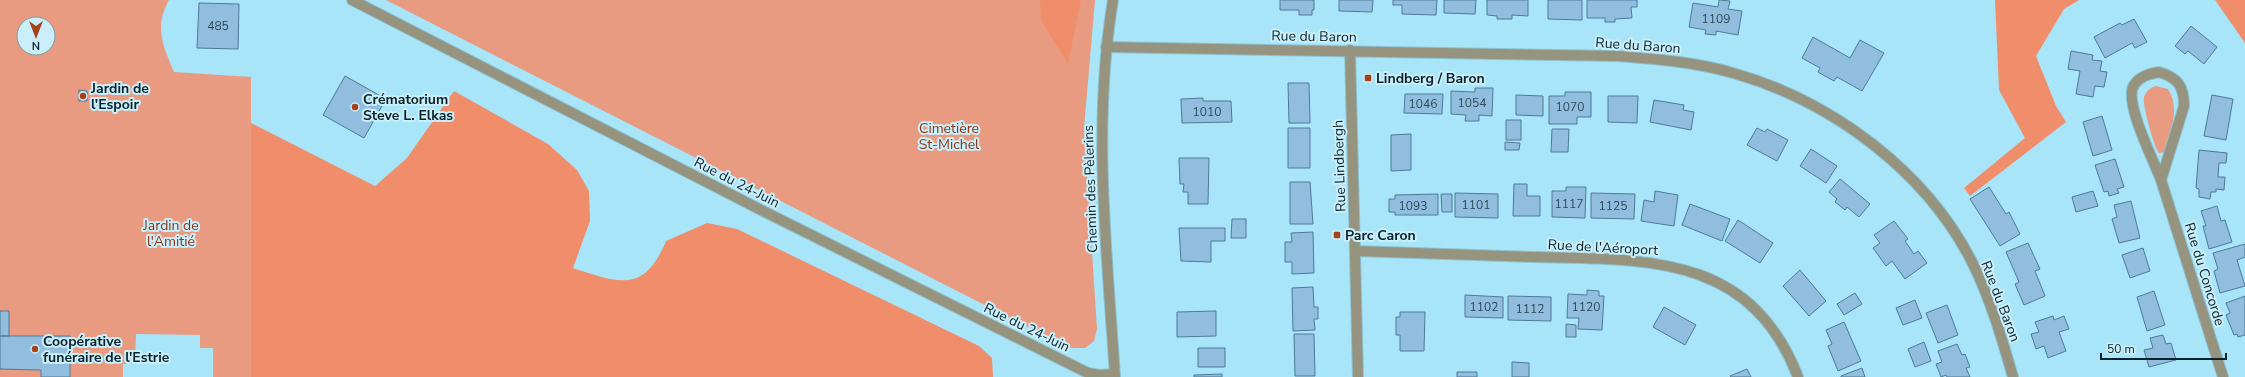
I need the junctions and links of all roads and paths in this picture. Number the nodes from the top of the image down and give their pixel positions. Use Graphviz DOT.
graph roads {
  1 [pos="352,0"];
  2 [pos="1112,0"];
  3 [pos="1106,47"];
  4 [pos="1350,50"];
  5 [pos="2161,180"];
  6 [pos="1356,251"];
  7 [pos="1114,376"];
  8 [pos="1358,377"];
  9 [pos="1798,377"];
  10 [pos="2013,377"];
  11 [pos="2223,377"];
  1 -- 7 [label="street, Rue du 24-Juin"];
  2 -- 3 [label="street, Chemin des Pèlerins"];
  3 -- 4 [label="street, Rue du Baron"];
  3 -- 7 [label="street, Chemin des Pèlerins"];
  4 -- 6 [label="street, Rue Lindbergh"];
  4 -- 10 [label="street, Rue du Baron"];
  5 -- 5 [label="street, Rue du Concorde"];
  5 -- 11 [label="street, Rue du Concorde"];
  6 -- 8 [label="street, Rue Lindbergh"];
  6 -- 9 [label="street, Rue de l'Aéroport"];
}
